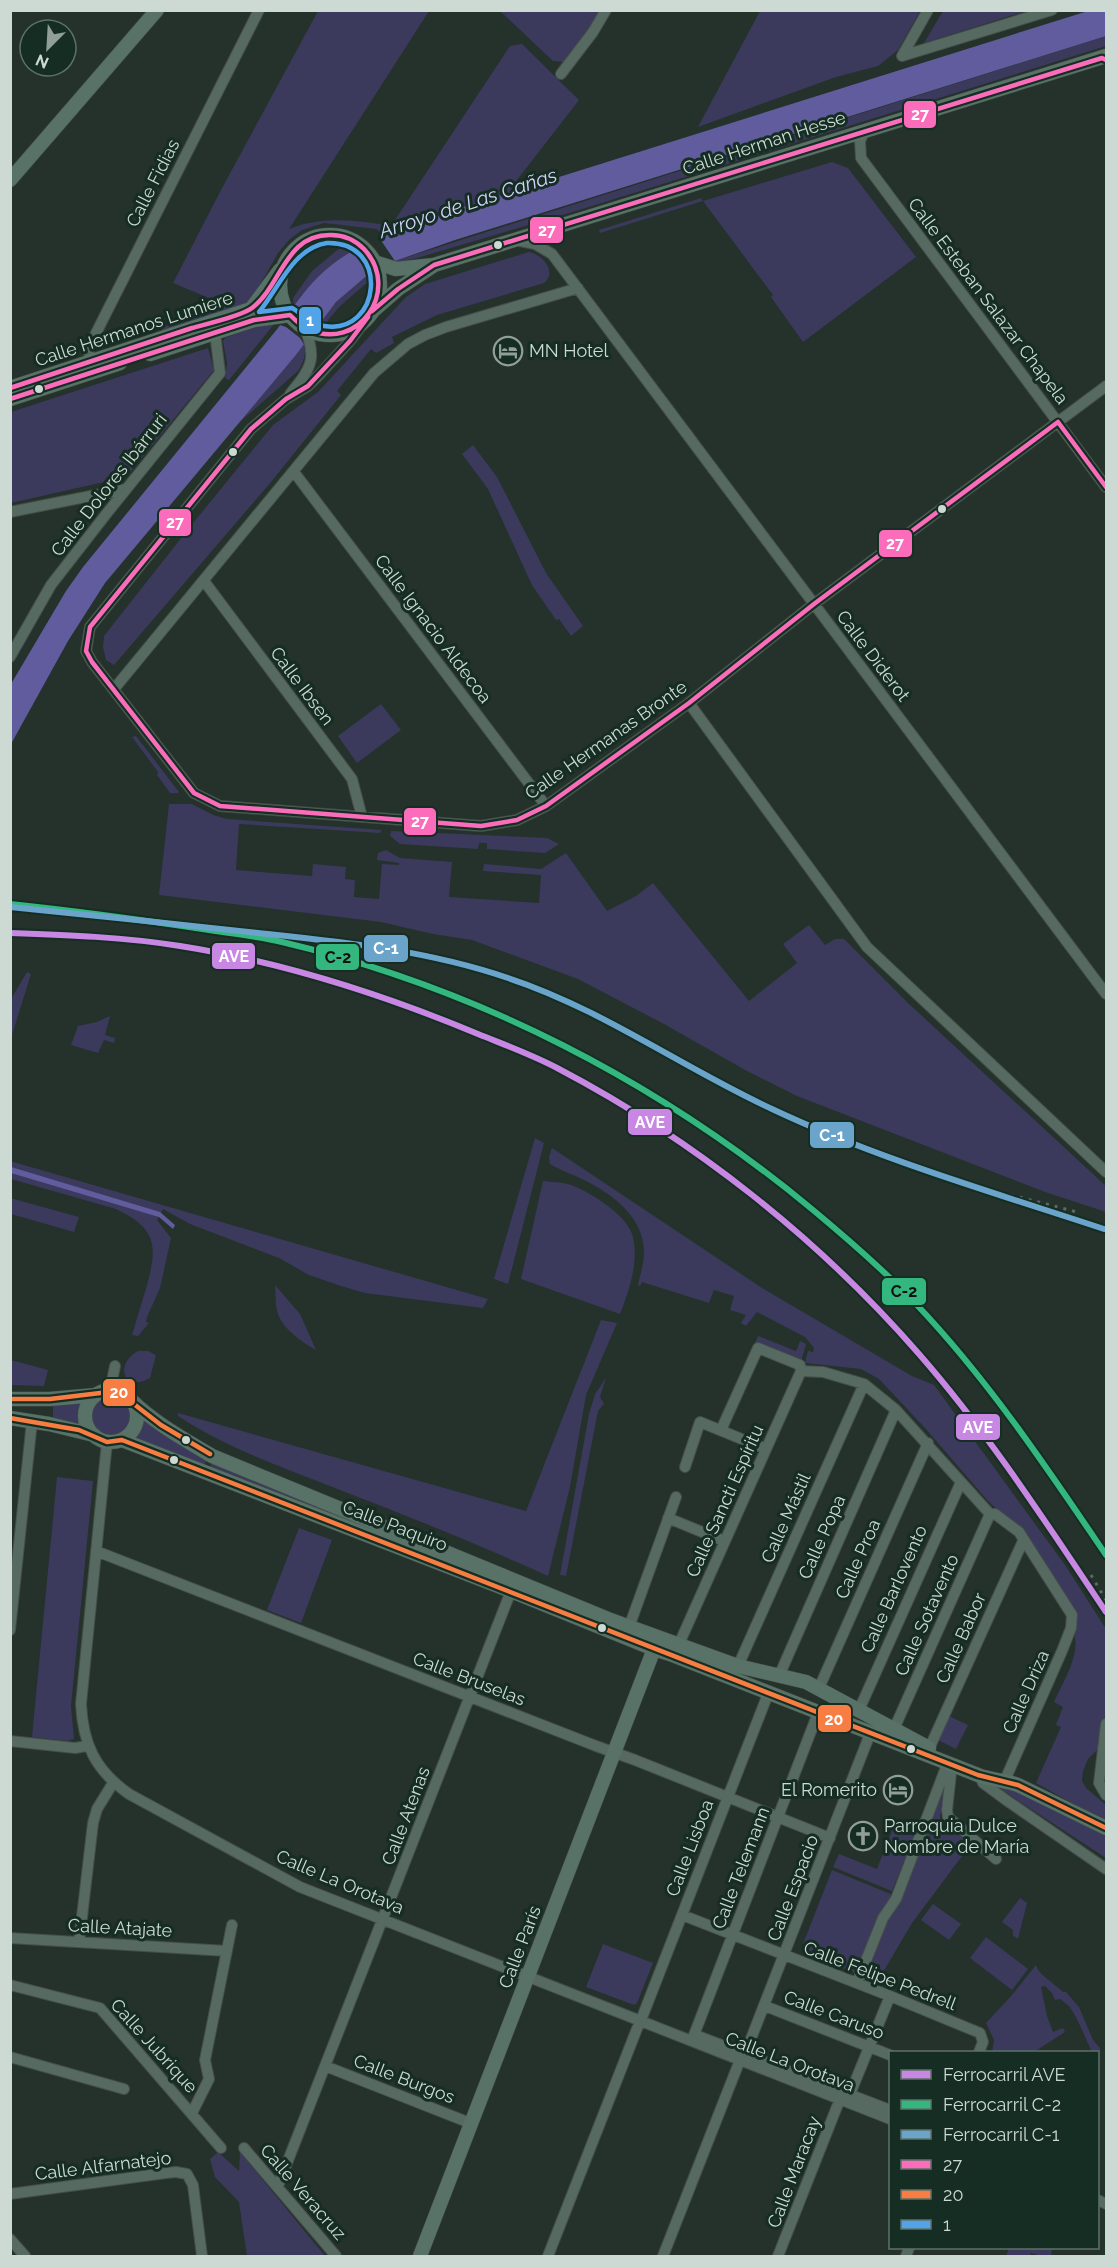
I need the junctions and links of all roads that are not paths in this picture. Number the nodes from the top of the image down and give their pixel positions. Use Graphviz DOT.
graph roads {
  1 [pos="157,10"];
  2 [pos="259,10"];
  3 [pos="606,10"];
  4 [pos="928,10"];
  5 [pos="1052,10"];
  6 [pos="1105,58"];
  7 [pos="561,75"];
  8 [pos="865,130"];
  9 [pos="10,180"];
  10 [pos="515,240"];
  11 [pos="434,265"];
  12 [pos="283,266"];
  13 [pos="379,266"];
  14 [pos="578,288"];
  15 [pos="286,314"];
  16 [pos="370,314"];
  17 [pos="215,333"];
  18 [pos="310,334"];
  19 [pos="91,367"];
  20 [pos="1107,386"];
  21 [pos="10,388"];
  22 [pos="10,399"];
  23 [pos="286,399"];
  24 [pos="1058,422"];
  25 [pos="294,472"];
  26 [pos="1107,488"];
  27 [pos="126,489"];
  28 [pos="10,513"];
  29 [pos="204,581"];
  30 [pos="814,604"];
  31 [pos="90,627"];
  32 [pos="11,654"];
  33 [pos="114,689"];
  34 [pos="689,703"];
  35 [pos="546,806"];
  36 [pos="362,817"];
  37 [pos="1107,994"];
  38 [pos="1107,1172"];
  39 [pos="115,1366"];
  40 [pos="801,1371"];
  41 [pos="864,1384"];
  42 [pos="111,1391"];
  43 [pos="96,1395"];
  44 [pos="10,1400"];
  45 [pos="132,1401"];
  46 [pos="896,1410"];
  47 [pos="10,1418"];
  48 [pos="32,1421"];
  49 [pos="721,1430"];
  50 [pos="94,1436"];
  51 [pos="122,1440"];
  52 [pos="107,1442"];
  53 [pos="928,1443"];
  54 [pos="766,1449"];
  55 [pos="685,1467"];
  56 [pos="961,1482"];
  57 [pos="675,1497"];
  58 [pos="990,1514"];
  59 [pos="668,1518"];
  60 [pos="724,1541"];
  61 [pos="1023,1541"];
  62 [pos="96,1551"];
  63 [pos="511,1591"];
  64 [pos="629,1627"];
  65 [pos="10,1630"];
  66 [pos="643,1632"];
  67 [pos="678,1644"];
  68 [pos="654,1649"];
  69 [pos="738,1666"];
  70 [pos="779,1676"];
  71 [pos="820,1689"];
  72 [pos="768,1694"];
  73 [pos="470,1697"];
  74 [pos="854,1707"];
  75 [pos="814,1711"];
  76 [pos="842,1722"];
  77 [pos="1107,1724"];
  78 [pos="894,1729"];
  79 [pos="870,1734"];
  80 [pos="10,1741"];
  81 [pos="87,1746"];
  82 [pos="929,1749"];
  83 [pos="615,1753"];
  84 [pos="952,1764"];
  85 [pos="980,1776"];
  86 [pos="1005,1780"];
  87 [pos="113,1783"];
  88 [pos="1107,1795"];
  89 [pos="728,1797"];
  90 [pos="778,1817"];
  91 [pos="1107,1828"];
  92 [pos="830,1838"];
  93 [pos="996,1859"];
  94 [pos="1107,1869"];
  95 [pos="682,1915"];
  96 [pos="383,1919"];
  97 [pos="231,1925"];
  98 [pos="733,1935"];
  99 [pos="10,1938"];
  100 [pos="79,1942"];
  101 [pos="227,1951"];
  102 [pos="784,1956"];
  103 [pos="528,1976"];
  104 [pos="857,1983"];
  105 [pos="10,1985"];
  106 [pos="890,1996"];
  107 [pos="765,2006"];
  108 [pos="642,2018"];
  109 [pos="694,2035"];
  110 [pos="869,2047"];
  111 [pos="979,2051"];
  112 [pos="889,2054"];
  113 [pos="10,2057"];
  114 [pos="743,2057"];
  115 [pos="325,2066"];
  116 [pos="124,2089"];
  117 [pos="845,2097"];
  118 [pos="889,2109"];
  119 [pos="192,2113"];
  120 [pos="889,2118"];
  121 [pos="470,2123"];
  122 [pos="221,2148"];
  123 [pos="244,2148"];
  124 [pos="278,2187"];
  125 [pos="10,2194"];
  126 [pos="10,2239"];
  127 [pos="26,2256"];
  128 [pos="202,2256"];
  129 [pos="336,2256"];
  130 [pos="420,2256"];
  131 [pos="548,2256"];
  132 [pos="663,2256"];
  133 [pos="778,2256"];
  1 -- 9 [label="main road"];
  2 -- 19 [label="street, Calle Fidias"];
  3 -- 7 [label="street"];
  4 -- 5 [label="street"];
  6 -- 8 [label="main road, Calle Herman Hesse"];
  8 -- 10 [label="main road, Calle Herman Hesse"];
  8 -- 24 [label="street, Calle Esteban Salazar Chapela"];
  10 -- 11 [label="main road, Calle Herman Hesse"];
  10 -- 14 [label="street, Calle Diderot"];
  11 -- 13 [label="main road, Calle Herman Hesse"];
  11 -- 16 [label="main road, Calle Herman Hesse"];
  12 -- 13 [label="main road"];
  12 -- 15 [label="main road"];
  12 -- 19 [label="main road, Calle Hermanos Lumiere"];
  13 -- 16 [label="main road"];
  14 -- 25 [label="street"];
  14 -- 30 [label="street, Calle Diderot"];
  15 -- 17 [label="main road, Calle Hermanos Lumiere"];
  15 -- 18 [label="main road"];
  16 -- 18 [label="main road"];
  16 -- 23 [label="street, Calle Herman Hesse"];
  17 -- 19 [label="main road, Calle Hermanos Lumiere"];
  17 -- 27 [label="street, Calle Dolores Ibárruri"];
  18 -- 23 [label="street, Calle Herman Hesse"];
  19 -- 21 [label="main road, Calle Hermanos Lumiere"];
  19 -- 22 [label="main road, Calle Hermanos Lumiere"];
  20 -- 24 [label="street, Calle Hermanas Bronte"];
  23 -- 31 [label="street, Calle Herman Hesse"];
  24 -- 26 [label="street, Calle Esteban Salazar Chapela"];
  24 -- 30 [label="street, Calle Hermanas Bronte"];
  25 -- 29 [label="street"];
  25 -- 35 [label="street, Calle Ignacio Aldecoa"];
  27 -- 28 [label="street"];
  27 -- 32 [label="street, Calle Dolores Ibárruri"];
  29 -- 33 [label="street"];
  29 -- 36 [label="street, Calle Ibsen"];
  30 -- 34 [label="street, Calle Hermanas Bronte"];
  30 -- 37 [label="street, Calle Diderot"];
  31 -- 33 [label="street, Calle Hermanas Bronte"];
  33 -- 36 [label="street, Calle Hermanas Bronte"];
  34 -- 35 [label="street, Calle Hermanas Bronte"];
  34 -- 38 [label="street"];
  35 -- 36 [label="street, Calle Hermanas Bronte"];
  39 -- 42 [label="street"];
  40 -- 41 [label="street"];
  40 -- 49 [label="street"];
  40 -- 54 [label="street, Calle Sancti Espíritu"];
  41 -- 46 [label="street"];
  41 -- 69 [label="street, Calle Mástil"];
  42 -- 43 [label="main road"];
  42 -- 45 [label="main road"];
  43 -- 44 [label="main road"];
  43 -- 50 [label="main road"];
  45 -- 51 [label="main road"];
  45 -- 64 [label="main road, Calle Paquiro"];
  46 -- 53 [label="street"];
  46 -- 70 [label="street, Calle Popa"];
  47 -- 48 [label="main road"];
  48 -- 50 [label="main road"];
  48 -- 65 [label="street"];
  49 -- 54 [label="street"];
  49 -- 55 [label="street"];
  50 -- 52 [label="main road"];
  51 -- 52 [label="main road"];
  51 -- 63 [label="main road, Calle Paquiro"];
  52 -- 62 [label="street, Calle La Orotava"];
  53 -- 56 [label="street"];
  53 -- 71 [label="street, Calle Proa"];
  54 -- 60 [label="street, Calle Sancti Espíritu"];
  56 -- 58 [label="street"];
  56 -- 74 [label="street, Calle Barlovento"];
  57 -- 59 [label="street"];
  58 -- 61 [label="street"];
  58 -- 78 [label="street, Calle Sotavento"];
  59 -- 60 [label="street"];
  59 -- 64 [label="street"];
  60 -- 67 [label="street, Calle Sancti Espíritu"];
  61 -- 82 [label="street, Calle Babor"];
  61 -- 86 [label="street, Calle Driza"];
  62 -- 73 [label="street, Calle Bruselas"];
  62 -- 81 [label="street, Calle La Orotava"];
  63 -- 68 [label="main road, Calle Paquiro"];
  63 -- 73 [label="street, Calle Atenas"];
  64 -- 66 [label="main road, Calle Paquiro"];
  66 -- 67 [label="main road, Calle Paquiro"];
  66 -- 68 [label="main road"];
  67 -- 68 [label="main road"];
  67 -- 69 [label="main road, Calle Paquiro"];
  68 -- 72 [label="main road, Calle Paquiro"];
  68 -- 83 [label="main road, Calle París"];
  69 -- 70 [label="main road, Calle Paquiro"];
  70 -- 71 [label="main road, Calle Paquiro"];
  71 -- 74 [label="main road, Calle Paquiro"];
  71 -- 75 [label="main road"];
  72 -- 75 [label="main road, Calle Paquiro"];
  72 -- 89 [label="street, Calle Lisboa"];
  73 -- 83 [label="street, Calle Bruselas"];
  73 -- 96 [label="street, Calle Atenas"];
  74 -- 76 [label="main road"];
  74 -- 78 [label="main road, Calle Paquiro"];
  75 -- 76 [label="main road, Calle Paquiro"];
  75 -- 90 [label="street, Calle Telemann"];
  76 -- 79 [label="main road, Calle Paquiro"];
  77 -- 88 [label="street"];
  78 -- 82 [label="main road, Calle Paquiro"];
  79 -- 84 [label="main road, Calle Paquiro"];
  79 -- 92 [label="street, Calle Espacio"];
  80 -- 81 [label="street"];
  81 -- 87 [label="street, Calle La Orotava"];
  82 -- 84 [label="main road, Calle Paquiro"];
  83 -- 89 [label="street, Calle Bruselas"];
  83 -- 103 [label="main road, Calle París"];
  84 -- 85 [label="main road"];
  84 -- 93 [label="street"];
  84 -- 104 [label="street"];
  85 -- 86 [label="main road"];
  85 -- 94 [label="street"];
  86 -- 91 [label="main road"];
  87 -- 96 [label="street, Calle La Orotava"];
  87 -- 100 [label="street"];
  89 -- 90 [label="street, Calle Bruselas"];
  89 -- 95 [label="street, Calle Lisboa"];
  90 -- 92 [label="street, Calle Bruselas"];
  90 -- 98 [label="street, Calle Telemann"];
  92 -- 102 [label="street, Calle Espacio"];
  95 -- 98 [label="street, Calle Felipe Pedrell"];
  95 -- 108 [label="street, Calle Lisboa"];
  96 -- 103 [label="street, Calle La Orotava"];
  96 -- 115 [label="street, Calle Atenas"];
  97 -- 101 [label="street"];
  98 -- 102 [label="street, Calle Felipe Pedrell"];
  98 -- 109 [label="street, Calle Telemann"];
  99 -- 100 [label="street, Calle Atajate"];
  100 -- 101 [label="street, Calle Atajate"];
  101 -- 119 [label="street"];
  102 -- 104 [label="street, Calle Felipe Pedrell"];
  102 -- 107 [label="street, Calle Espacio"];
  103 -- 108 [label="street, Calle La Orotava"];
  103 -- 121 [label="main road, Calle París"];
  104 -- 106 [label="street, Calle Felipe Pedrell"];
  105 -- 119 [label="street, Calle Jubrique"];
  106 -- 110 [label="street, Calle Maracay"];
  106 -- 111 [label="street, Calle Felipe Pedrell"];
  107 -- 110 [label="street, Calle Caruso"];
  107 -- 114 [label="street, Calle Espacio"];
  108 -- 109 [label="street"];
  108 -- 114 [label="street, Calle La Orotava"];
  108 -- 131 [label="street, Calle Lisboa"];
  109 -- 114 [label="street"];
  110 -- 112 [label="street, Calle Caruso"];
  110 -- 117 [label="street, Calle Maracay"];
  113 -- 116 [label="street"];
  114 -- 117 [label="street"];
  114 -- 132 [label="street, Calle Espacio"];
  115 -- 121 [label="street, Calle Burgos"];
  115 -- 124 [label="street, Calle Atenas"];
  117 -- 118 [label="street"];
  117 -- 120 [label="street, Calle La Orotava"];
  117 -- 133 [label="street, Calle Maracay"];
  119 -- 122 [label="street, Calle Jubrique"];
  121 -- 130 [label="main road, Calle París"];
  123 -- 124 [label="street, Calle Veracruz"];
  124 -- 129 [label="street, Calle Veracruz"];
  125 -- 128 [label="street, Calle Alfarnatejo"];
  126 -- 127 [label="street"];
}
